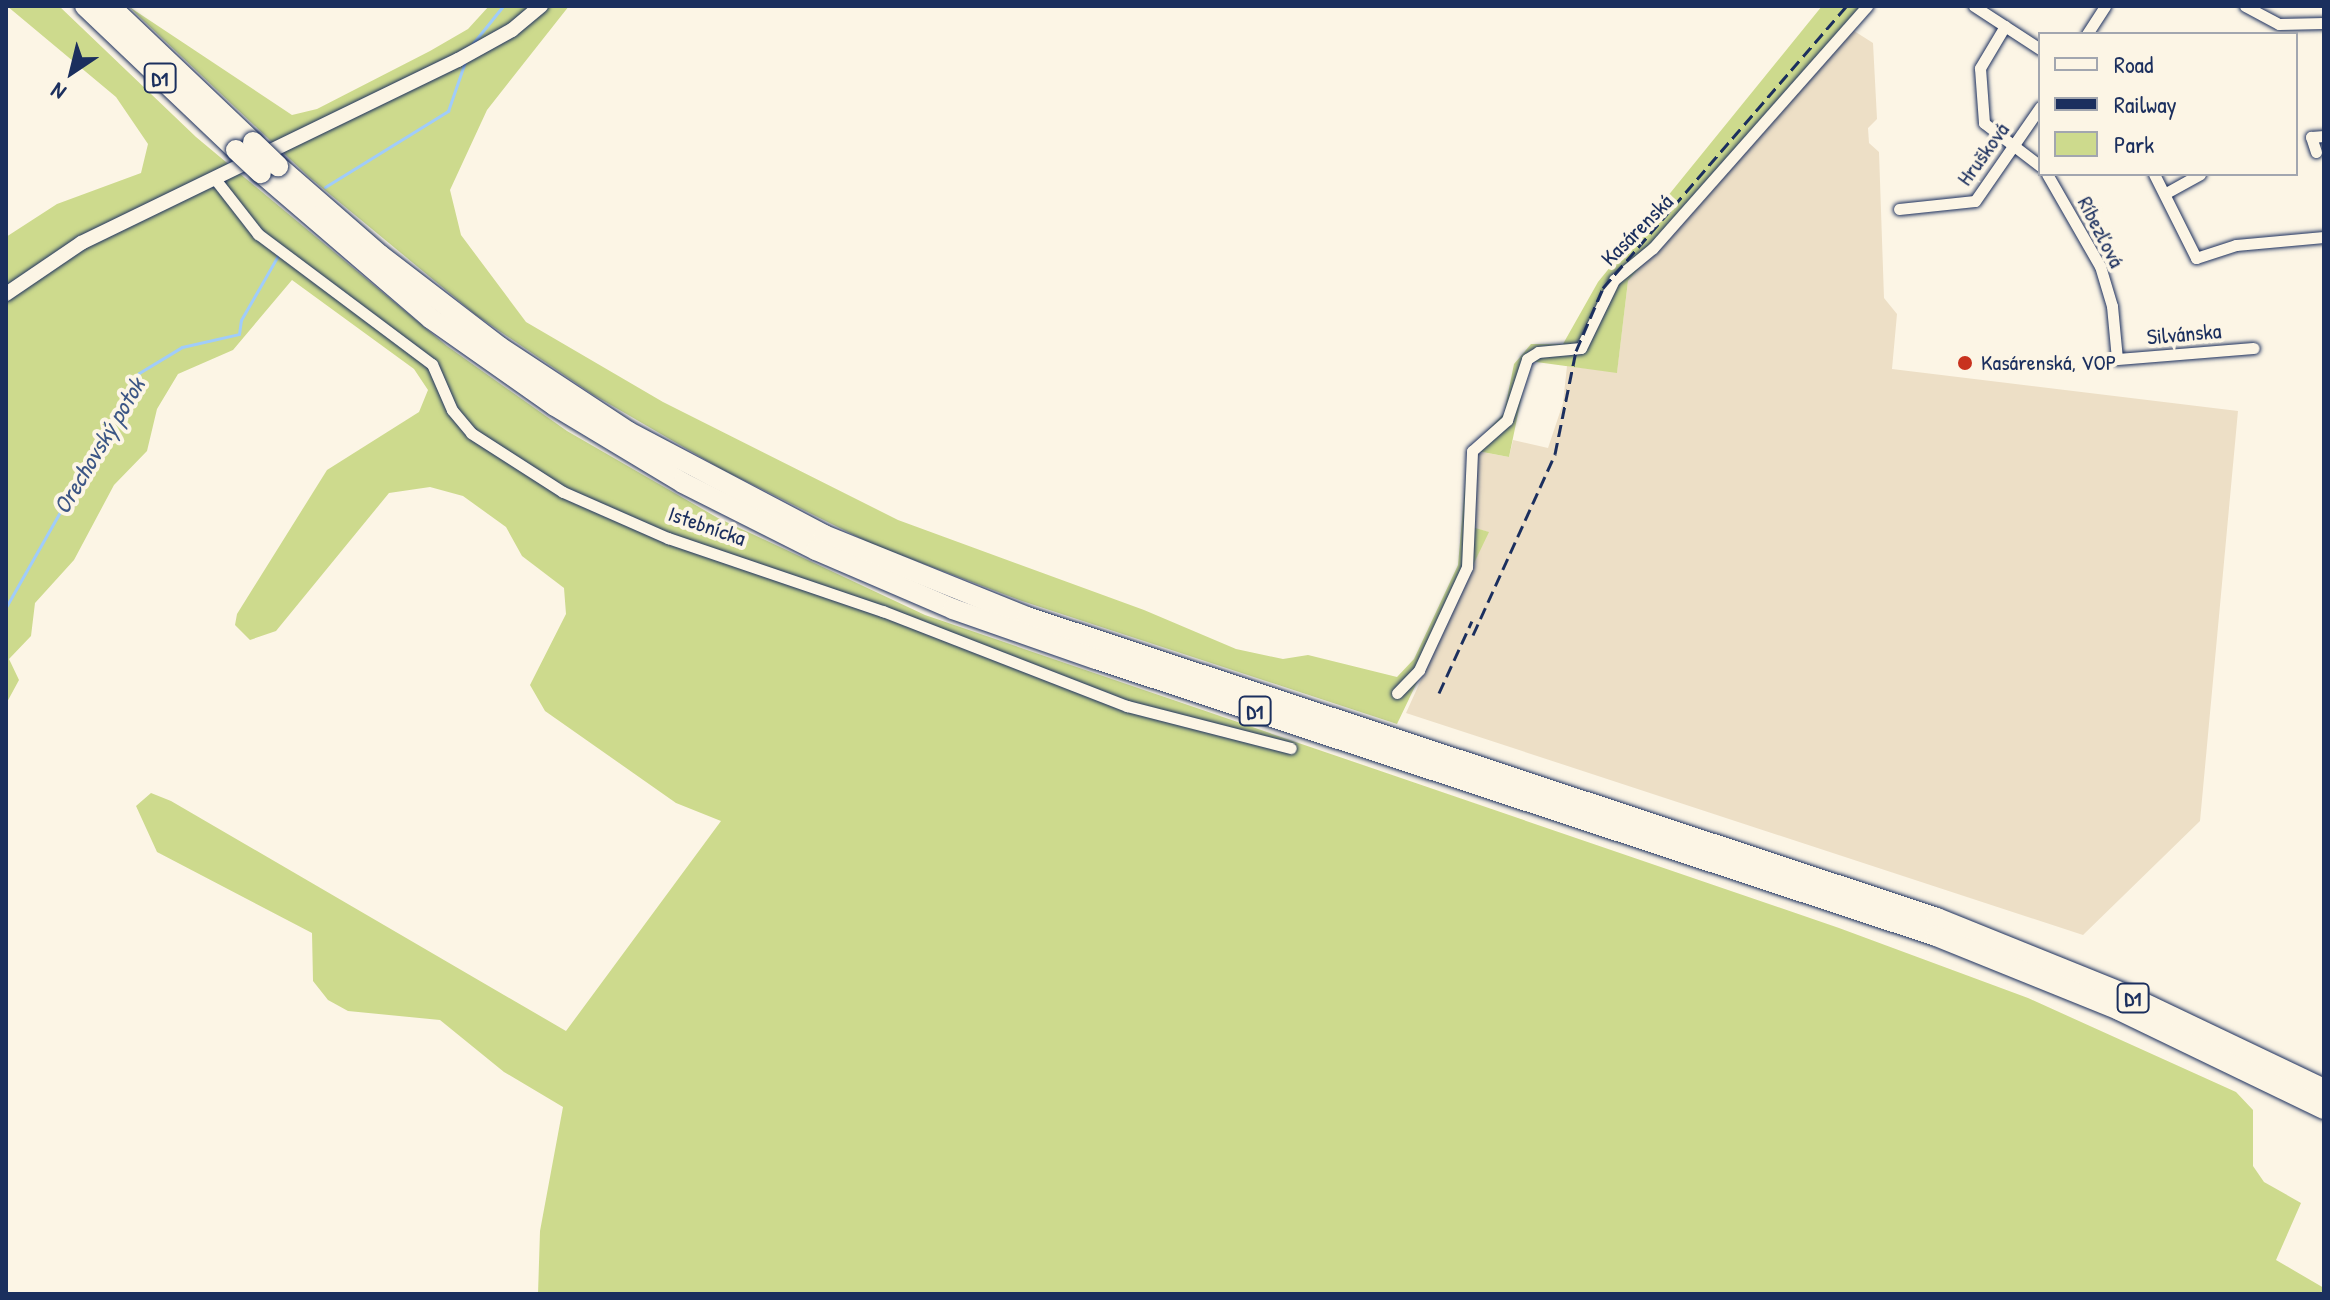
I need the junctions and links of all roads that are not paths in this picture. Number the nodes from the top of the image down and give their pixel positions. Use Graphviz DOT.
graph roads {
  1 [pos="85,6"];
  2 [pos="110,6"];
  3 [pos="541,6"];
  4 [pos="1867,6"];
  5 [pos="1974,6"];
  6 [pos="2105,6"];
  7 [pos="2245,6"];
  8 [pos="2324,23"];
  9 [pos="2005,26"];
  10 [pos="2088,32"];
  11 [pos="2038,48"];
  12 [pos="2038,110"];
  13 [pos="2324,136"];
  14 [pos="2014,147"];
  15 [pos="2316,152"];
  16 [pos="257,158"];
  17 [pos="2038,165"];
  18 [pos="2048,176"];
  19 [pos="2155,176"];
  20 [pos="2196,176"];
  21 [pos="215,179"];
  22 [pos="2166,193"];
  23 [pos="1899,209"];
  24 [pos="2324,237"];
  25 [pos="6,294"];
  26 [pos="2254,348"];
  27 [pos="2117,359"];
  28 [pos="1397,693"];
  29 [pos="1291,748"];
  30 [pos="2324,1089"];
  31 [pos="2324,1109"];
  1 -- 16 [label="highway, D1"];
  2 -- 16 [label="highway, D1"];
  3 -- 16 [label="street"];
  4 -- 28 [label="street, Kasárenská"];
  5 -- 9 [label="street"];
  6 -- 10 [label="street"];
  7 -- 8 [label="street"];
  9 -- 11 [label="street"];
  9 -- 14 [label="street"];
  12 -- 14 [label="street, Hrušková"];
  13 -- 15 [label="street"];
  14 -- 17 [label="street"];
  14 -- 23 [label="street, Hrušková"];
  16 -- 21 [label="street"];
  16 -- 30 [label="highway, D1"];
  16 -- 31 [label="highway, D1"];
  18 -- 27 [label="street, Ríbezľová"];
  19 -- 22 [label="street"];
  20 -- 22 [label="street"];
  21 -- 25 [label="street"];
  21 -- 29 [label="street, Istebnícka"];
  22 -- 24 [label="street"];
  26 -- 27 [label="street, Silvánska"];
}
